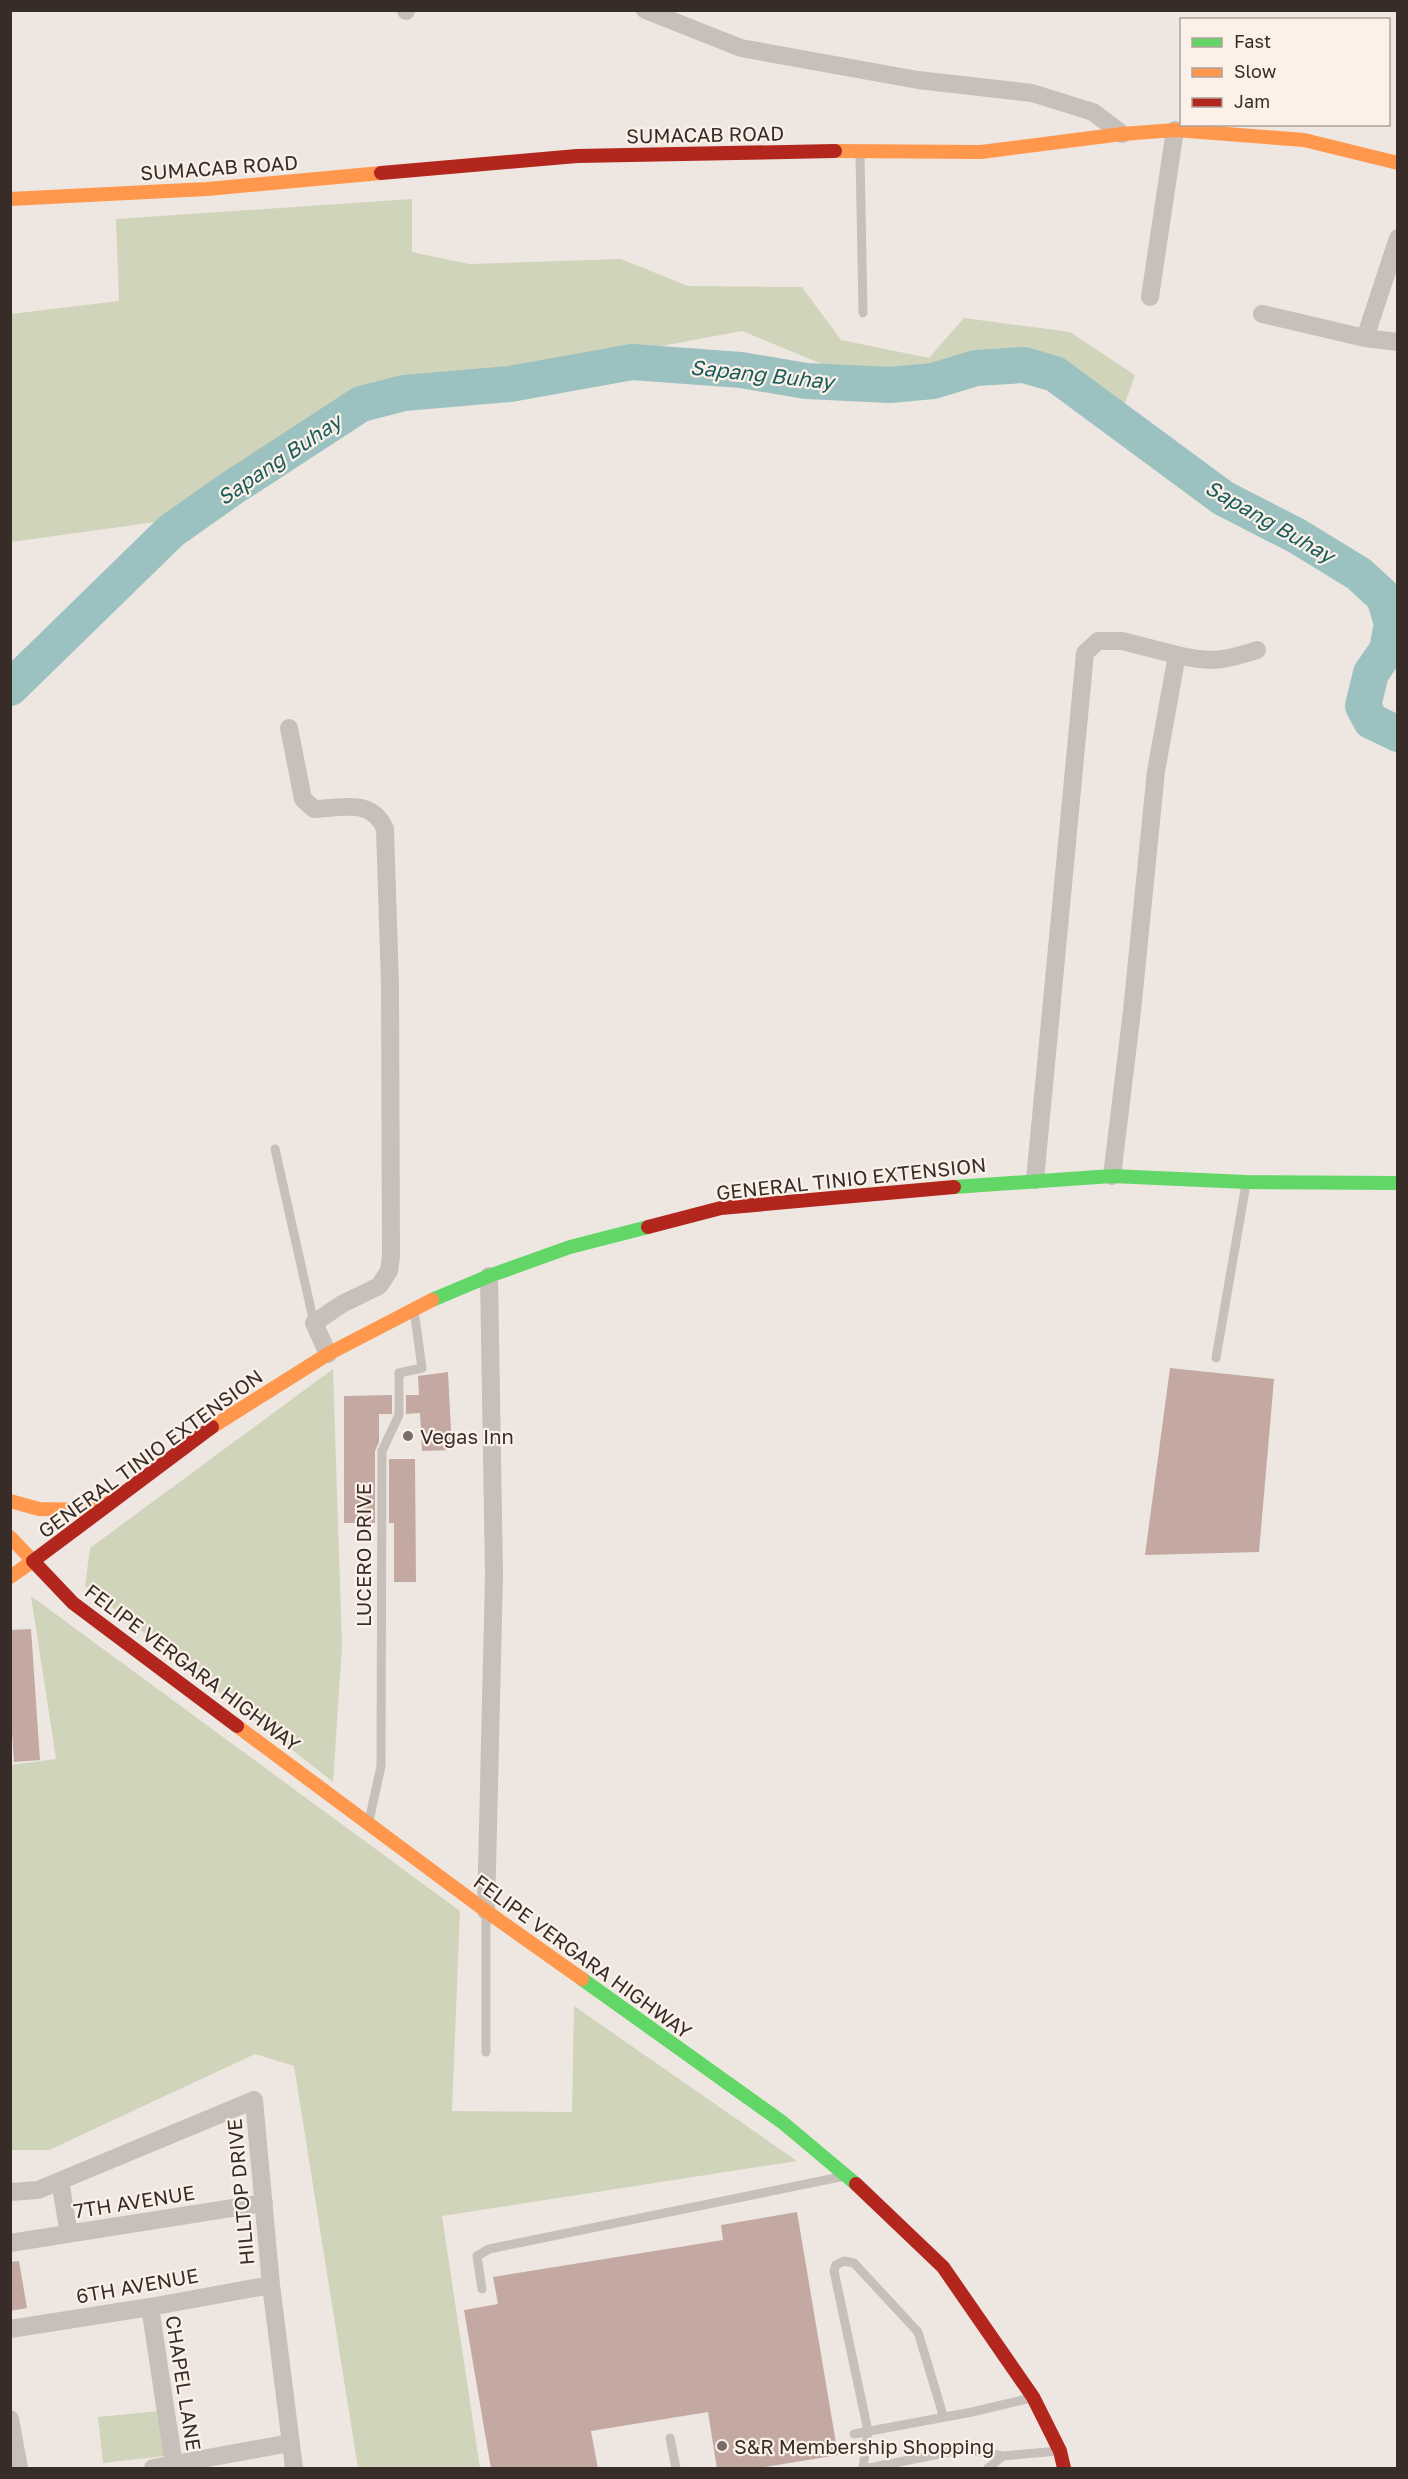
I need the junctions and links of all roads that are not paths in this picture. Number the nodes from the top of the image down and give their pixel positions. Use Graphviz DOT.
graph roads {
  1 [pos="645,10"];
  2 [pos="1175,130"];
  3 [pos="1122,134"];
  4 [pos="860,151"];
  5 [pos="1398,163"];
  6 [pos="10,199"];
  7 [pos="1398,238"];
  8 [pos="1150,297"];
  9 [pos="863,314"];
  10 [pos="1262,314"];
  11 [pos="1365,338"];
  12 [pos="1398,342"];
  13 [pos="1257,650"];
  14 [pos="1177,655"];
  15 [pos="289,728"];
  16 [pos="275,1149"];
  17 [pos="1112,1176"];
  18 [pos="1035,1180"];
  19 [pos="1246,1182"];
  20 [pos="1398,1183"];
  21 [pos="489,1276"];
  22 [pos="414,1308"];
  23 [pos="314,1323"];
  24 [pos="328,1354"];
  25 [pos="1216,1358"];
  26 [pos="10,1501"];
  27 [pos="113,1501"];
  28 [pos="10,1536"];
  29 [pos="33,1561"];
  30 [pos="10,1577"];
  31 [pos="369,1823"];
  32 [pos="486,1911"];
  33 [pos="486,2052"];
  34 [pos="848,2176"];
  35 [pos="60,2181"];
  36 [pos="10,2192"];
  37 [pos="264,2203"];
  38 [pos="69,2234"];
  39 [pos="10,2243"];
  40 [pos="271,2285"];
  41 [pos="482,2289"];
  42 [pos="150,2307"];
  43 [pos="10,2329"];
  44 [pos="1033,2397"];
  45 [pos="943,2415"];
  46 [pos="10,2419"];
  47 [pos="868,2431"];
  48 [pos="854,2433"];
  49 [pos="670,2438"];
  50 [pos="290,2443"];
  51 [pos="1060,2451"];
  52 [pos="1003,2456"];
  53 [pos="174,2465"];
  54 [pos="19,2469"];
  55 [pos="153,2469"];
  56 [pos="294,2469"];
  57 [pos="676,2469"];
  58 [pos="863,2469"];
  59 [pos="869,2469"];
  60 [pos="987,2469"];
  61 [pos="1064,2469"];
  1 -- 3 [label="street"];
  2 -- 3 [label="street, SUMACAB ROAD"];
  2 -- 5 [label="street, SUMACAB ROAD"];
  2 -- 8 [label="street"];
  3 -- 4 [label="street, SUMACAB ROAD"];
  4 -- 6 [label="street, SUMACAB ROAD"];
  4 -- 9 [label="lane"];
  7 -- 11 [label="street"];
  10 -- 11 [label="street"];
  11 -- 12 [label="street"];
  13 -- 14 [label="street"];
  14 -- 17 [label="street"];
  14 -- 18 [label="street"];
  15 -- 23 [label="street"];
  16 -- 23 [label="lane"];
  17 -- 18 [label="street, GENERAL TINIO EXTENSION"];
  17 -- 19 [label="street, GENERAL TINIO EXTENSION"];
  18 -- 21 [label="street, GENERAL TINIO EXTENSION"];
  19 -- 20 [label="street, GENERAL TINIO EXTENSION"];
  19 -- 25 [label="lane"];
  21 -- 22 [label="street, GENERAL TINIO EXTENSION"];
  21 -- 32 [label="street"];
  22 -- 24 [label="street, GENERAL TINIO EXTENSION"];
  22 -- 31 [label="lane, LUCERO DRIVE"];
  23 -- 24 [label="street"];
  24 -- 27 [label="street, GENERAL TINIO EXTENSION"];
  26 -- 27 [label="street"];
  27 -- 29 [label="street, GENERAL TINIO EXTENSION"];
  28 -- 29 [label="street, FELIPE VERGARA HIGHWAY"];
  29 -- 30 [label="street, GENERAL TINIO EXTENSION"];
  29 -- 31 [label="street, FELIPE VERGARA HIGHWAY"];
  31 -- 32 [label="street, FELIPE VERGARA HIGHWAY"];
  32 -- 33 [label="lane"];
  32 -- 34 [label="street, FELIPE VERGARA HIGHWAY"];
  34 -- 41 [label="lane"];
  34 -- 44 [label="street, FELIPE VERGARA HIGHWAY"];
  35 -- 36 [label="street, HILLTOP DRIVE"];
  35 -- 37 [label="street, HILLTOP DRIVE"];
  35 -- 38 [label="street"];
  37 -- 38 [label="street, 7TH AVENUE"];
  37 -- 40 [label="street, HILLTOP DRIVE"];
  38 -- 39 [label="street, 7TH AVENUE"];
  40 -- 42 [label="street, 6TH AVENUE"];
  40 -- 50 [label="street, HILLTOP DRIVE"];
  42 -- 43 [label="street, 6TH AVENUE"];
  42 -- 53 [label="street, CHAPEL LANE"];
  44 -- 45 [label="lane"];
  44 -- 51 [label="street, FELIPE VERGARA HIGHWAY"];
  45 -- 47 [label="lane"];
  45 -- 47 [label="lane"];
  46 -- 54 [label="street"];
  47 -- 48 [label="lane"];
  47 -- 58 [label="lane"];
  49 -- 57 [label="lane"];
  50 -- 53 [label="street"];
  50 -- 56 [label="street, HILLTOP DRIVE"];
  51 -- 52 [label="lane"];
  51 -- 61 [label="street, FELIPE VERGARA HIGHWAY"];
  52 -- 59 [label="lane"];
  52 -- 60 [label="lane"];
  53 -- 55 [label="street"];
}
